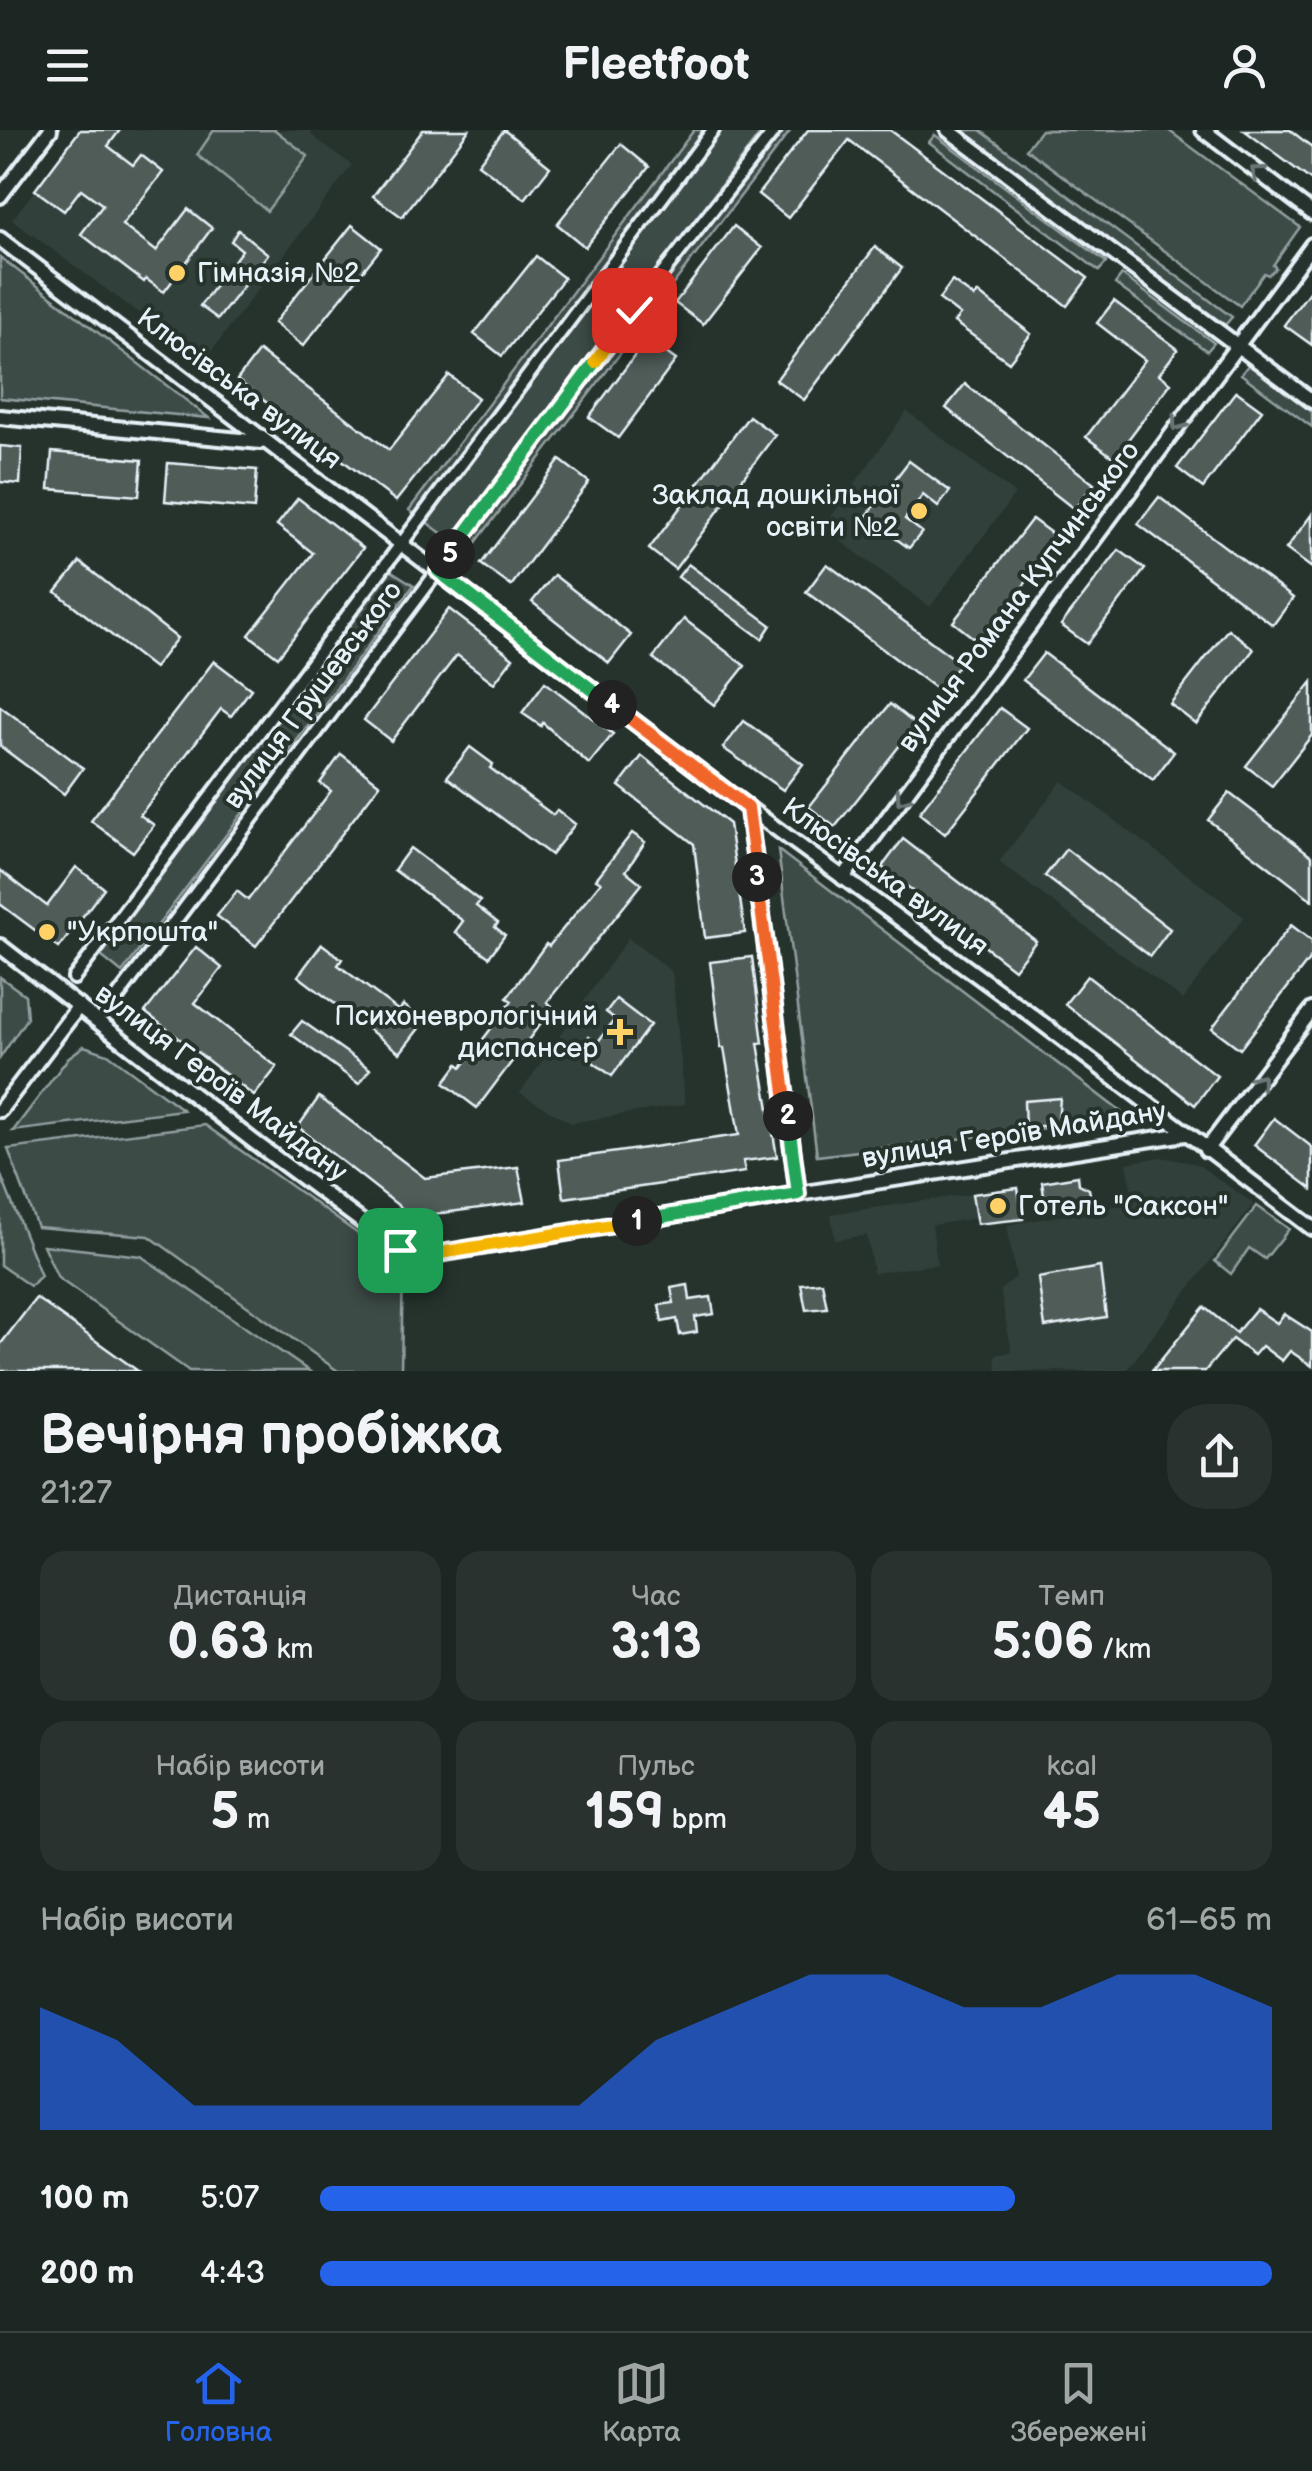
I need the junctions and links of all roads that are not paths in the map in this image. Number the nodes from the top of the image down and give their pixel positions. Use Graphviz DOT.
graph roads {
  1 [pos="50,130"];
  2 [pos="713,130"];
  3 [pos="775,130"];
  4 [pos="948,130"];
  5 [pos="1203,130"];
  6 [pos="0,196"];
  7 [pos="1312,214"];
  8 [pos="0,239"];
  9 [pos="1312,245"];
  10 [pos="1238,346"];
  11 [pos="1312,401"];
  12 [pos="0,417"];
  13 [pos="265,442"];
  14 [pos="399,543"];
  15 [pos="438,571"];
  16 [pos="748,808"];
  17 [pos="843,878"];
  18 [pos="0,946"];
  19 [pos="74,978"];
  20 [pos="79,1006"];
  21 [pos="111,1006"];
  22 [pos="1312,1010"];
  23 [pos="0,1110"];
  24 [pos="1185,1134"];
  25 [pos="1206,1150"];
  26 [pos="798,1194"];
  27 [pos="1312,1228"];
  1 -- 6 [label="street"];
  2 -- 14 [label="street, вулиця Грушевського"];
  3 -- 15 [label="street, вулиця Грушевського"];
  4 -- 10 [label="street"];
  7 -- 5 [label="street, one-way"];
  8 -- 13 [label="street, Клюсівська вулиця"];
  9 -- 10 [label="street, вулиця Романа Купчинського"];
  10 -- 11 [label="street"];
  10 -- 17 [label="street, вулиця Романа Купчинського, one-way"];
  12 -- 13 [label="street"];
  13 -- 14 [label="street, Клюсівська вулиця"];
  14 -- 15 [label="street, Клюсівська вулиця"];
  14 -- 19 [label="street, вулиця Грушевського"];
  15 -- 16 [label="street, Клюсівська вулиця"];
  15 -- 21 [label="street, вулиця Грушевського"];
  16 -- 17 [label="street, Клюсівська вулиця"];
  16 -- 26 [label="street"];
  17 -- 24 [label="street, Клюсівська вулиця"];
  18 -- 20 [label="street, вулиця Героїв Майдану"];
  20 -- 23 [label="street"];
  20 -- 26 [label="street, вулиця Героїв Майдану"];
  25 -- 22 [label="street, one-way"];
  24 -- 25 [label="street, Клюсівська вулиця"];
  24 -- 26 [label="street, вулиця Героїв Майдану"];
  25 -- 27 [label="street, Клюсівська вулиця"];
}
